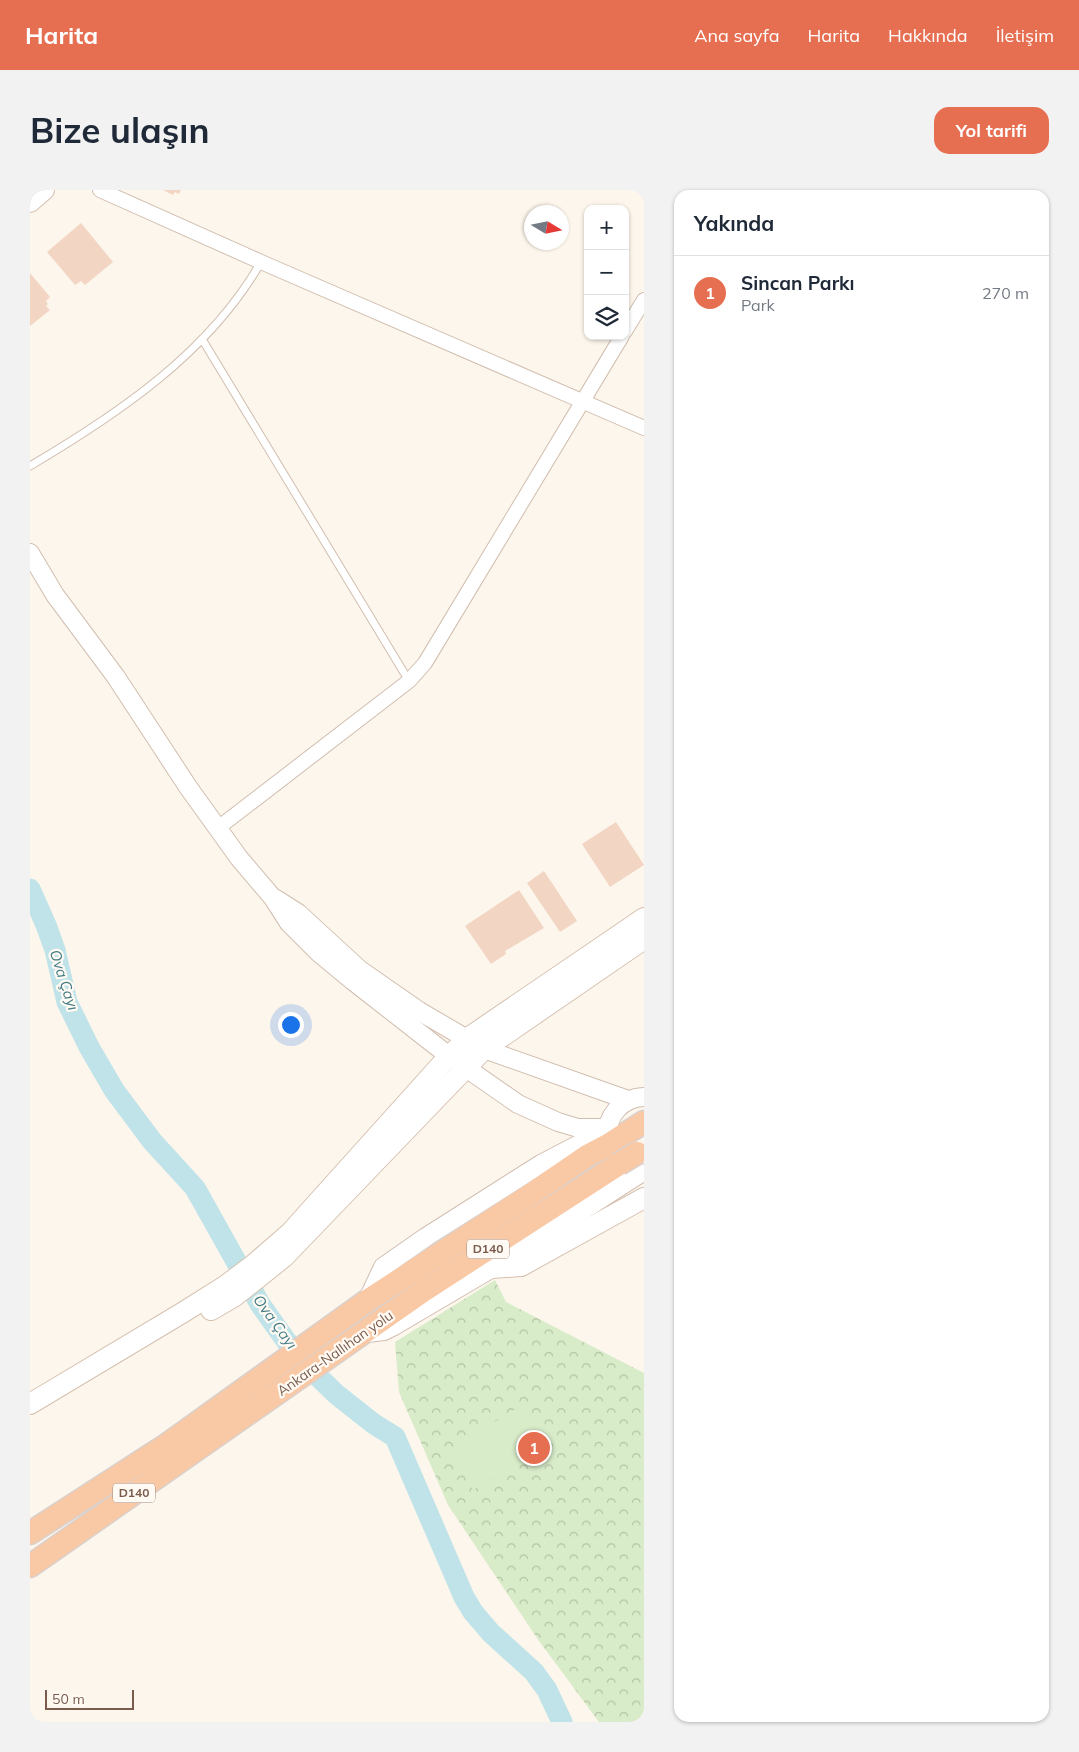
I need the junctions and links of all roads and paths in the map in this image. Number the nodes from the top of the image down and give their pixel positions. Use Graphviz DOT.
graph roads {
  1 [pos="44,190"];
  2 [pos="100,190"];
  3 [pos="30,202"];
  4 [pos="260,262"];
  5 [pos="644,300"];
  6 [pos="629,324"];
  7 [pos="202,339"];
  8 [pos="620,340"];
  9 [pos="583,402"];
  10 [pos="644,428"];
  11 [pos="30,466"];
  12 [pos="30,553"];
  13 [pos="409,681"];
  14 [pos="218,828"];
  15 [pos="273,898"];
  16 [pos="644,918"];
  17 [pos="644,938"];
  18 [pos="476,1044"];
  19 [pos="448,1056"];
  20 [pos="466,1069"];
  21 [pos="636,1098"];
  22 [pos="644,1122"];
  23 [pos="610,1142"];
  24 [pos="644,1148"];
  25 [pos="587,1156"];
  26 [pos="643,1173"];
  27 [pos="600,1177"];
  28 [pos="644,1198"];
  29 [pos="491,1268"];
  30 [pos="367,1301"];
  31 [pos="361,1335"];
  32 [pos="30,1404"];
  33 [pos="30,1420"];
  34 [pos="30,1533"];
  35 [pos="30,1566"];
  1 -- 3 [label="main road"];
  2 -- 4 [label="street"];
  4 -- 7 [label="lane"];
  4 -- 9 [label="street"];
  5 -- 6 [label="street"];
  7 -- 11 [label="lane"];
  7 -- 13 [label="lane"];
  8 -- 9 [label="street"];
  9 -- 10 [label="street"];
  9 -- 13 [label="street"];
  12 -- 14 [label="street"];
  13 -- 14 [label="street"];
  14 -- 15 [label="street"];
  15 -- 18 [label="street"];
  15 -- 19 [label="street"];
  16 -- 18 [label="main road"];
  17 -- 18 [label="main road"];
  18 -- 19 [label="main road"];
  18 -- 20 [label="main road"];
  18 -- 21 [label="street"];
  19 -- 20 [label="street"];
  19 -- 32 [label="main road"];
  20 -- 23 [label="street"];
  20 -- 33 [label="main road"];
  21 -- 23 [label="street"];
  22 -- 23 [label="highway, Ankara-Nallıhan yolu / D140"];
  23 -- 24 [label="highway, Ankara-Nallıhan yolu / D140, bridge"];
  23 -- 25 [label="highway, Ankara-Nallıhan yolu / D140"];
  23 -- 26 [label="street"];
  23 -- 27 [label="highway, Ankara-Nallıhan yolu / D140"];
  23 -- 30 [label="street"];
  25 -- 27 [label="highway"];
  25 -- 30 [label="highway, Ankara-Nallıhan yolu / D140"];
  26 -- 29 [label="street"];
  27 -- 31 [label="highway, Ankara-Nallıhan yolu / D140"];
  28 -- 29 [label="main road"];
  29 -- 31 [label="street"];
  30 -- 34 [label="highway, Ankara-Nallıhan yolu / D140"];
  31 -- 35 [label="highway, Ankara-Nallıhan yolu / D140"];
}
